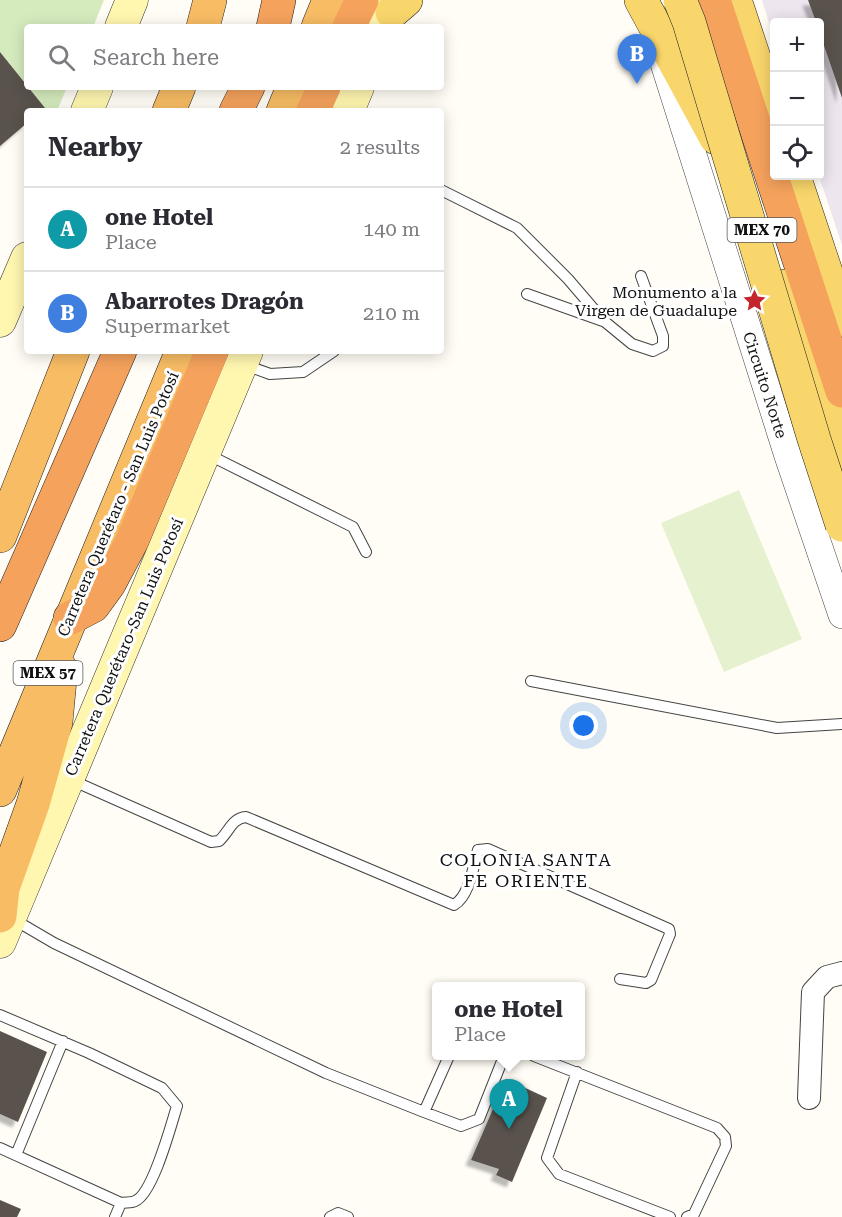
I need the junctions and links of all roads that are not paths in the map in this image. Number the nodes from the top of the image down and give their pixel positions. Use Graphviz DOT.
graph roads {
  1 [pos="132,0"];
  2 [pos="210,0"];
  3 [pos="279,0"];
  4 [pos="329,0"];
  5 [pos="362,0"];
  6 [pos="680,0"];
  7 [pos="714,0"];
  8 [pos="735,0"];
  9 [pos="646,8"];
  10 [pos="122,24"];
  11 [pos="203,24"];
  12 [pos="274,24"];
  13 [pos="319,24"];
  14 [pos="350,24"];
  15 [pos="96,90"];
  16 [pos="178,90"];
  17 [pos="246,90"];
  18 [pos="292,90"];
  19 [pos="323,90"];
  20 [pos="357,90"];
  21 [pos="770,106"];
  22 [pos="88,108"];
  23 [pos="170,108"];
  24 [pos="238,108"];
  25 [pos="284,108"];
  26 [pos="315,108"];
  27 [pos="349,108"];
  28 [pos="795,180"];
  29 [pos="444,192"];
  30 [pos="24,265"];
  31 [pos="641,276"];
  32 [pos="527,294"];
  33 [pos="842,320"];
  34 [pos="0,321"];
  35 [pos="604,321"];
  36 [pos="72,354"];
  37 [pos="119,354"];
  38 [pos="181,354"];
  39 [pos="211,354"];
  40 [pos="330,354"];
  41 [pos="244,358"];
  42 [pos="842,391"];
  43 [pos="51,411"];
  44 [pos="204,453"];
  45 [pos="842,458"];
  46 [pos="0,482"];
  47 [pos="842,525"];
  48 [pos="0,536"];
  49 [pos="366,552"];
  50 [pos="842,615"];
  51 [pos="68,623"];
  52 [pos="0,626"];
  53 [pos="531,681"];
  54 [pos="842,724"];
  55 [pos="68,779"];
  56 [pos="0,790"];
  57 [pos="4,925"];
  58 [pos="842,973"];
  59 [pos="620,980"];
  60 [pos="0,1015"];
  61 [pos="63,1041"];
  62 [pos="447,1060"];
  63 [pos="502,1060"];
  64 [pos="545,1060"];
  65 [pos="577,1072"];
  66 [pos="809,1098"];
  67 [pos="424,1112"];
  68 [pos="0,1148"];
  69 [pos="16,1155"];
  70 [pos="121,1203"];
  71 [pos="116,1217"];
  72 [pos="330,1217"];
  73 [pos="348,1217"];
  74 [pos="670,1217"];
  75 [pos="687,1217"];
  1 -- 10 [label="main road"];
  2 -- 11 [label="highway"];
  3 -- 12 [label="highway"];
  4 -- 13 [label="highway"];
  5 -- 14 [label="highway"];
  6 -- 47 [label="main road, bridge"];
  7 -- 42 [label="highway"];
  8 -- 21 [label="main road"];
  9 -- 45 [label="main road, MEX 70"];
  9 -- 50 [label="street, Circuito Norte"];
  15 -- 22 [label="main road"];
  16 -- 23 [label="highway"];
  17 -- 24 [label="highway"];
  18 -- 25 [label="highway"];
  19 -- 26 [label="highway"];
  20 -- 27 [label="main road"];
  28 -- 33 [label="main road, MEX 70"];
  29 -- 35 [label="lane"];
  30 -- 34 [label="main road"];
  31 -- 35 [label="lane"];
  32 -- 35 [label="lane"];
  36 -- 43 [label="highway"];
  37 -- 52 [label="highway"];
  38 -- 51 [label="highway, Carretera Querétaro - San Luis Potosí / MEX 57"];
  39 -- 51 [label="highway"];
  40 -- 41 [label="lane"];
  41 -- 44 [label="main road, Carretera Querétaro-San Luis Potosí"];
  43 -- 46 [label="highway"];
  43 -- 48 [label="highway"];
  44 -- 49 [label="lane"];
  44 -- 55 [label="main road, Carretera Querétaro-San Luis Potosí"];
  51 -- 56 [label="highway, Carretera Querétaro - San Luis Potosí / MEX 57"];
  51 -- 57 [label="highway"];
  53 -- 54 [label="lane"];
  55 -- 57 [label="main road, Carretera Querétaro-San Luis Potosí"];
  55 -- 59 [label="lane"];
  57 -- 67 [label="lane"];
  58 -- 66 [label="street"];
  60 -- 61 [label="lane"];
  61 -- 69 [label="lane"];
  61 -- 70 [label="lane"];
  62 -- 67 [label="lane"];
  63 -- 67 [label="lane"];
  64 -- 65 [label="lane"];
  65 -- 74 [label="lane"];
  65 -- 75 [label="lane"];
  68 -- 69 [label="lane"];
  69 -- 70 [label="lane"];
  70 -- 71 [label="lane"];
  72 -- 73 [label="lane"];
}
